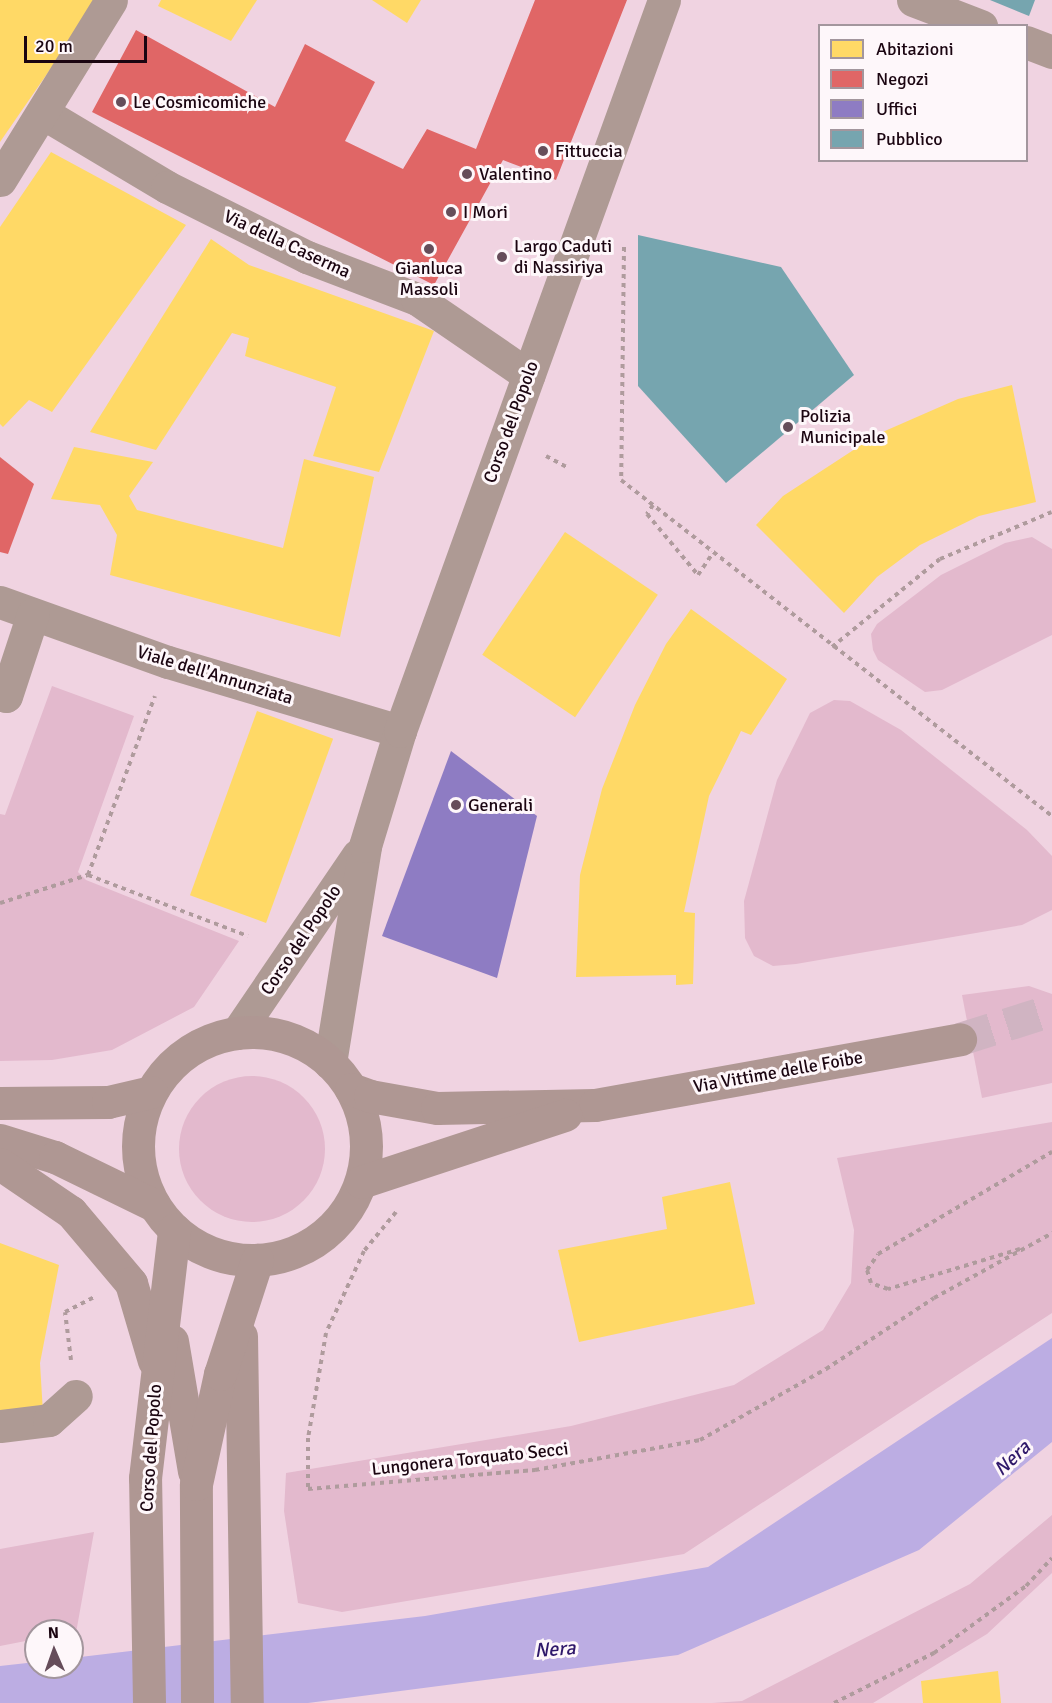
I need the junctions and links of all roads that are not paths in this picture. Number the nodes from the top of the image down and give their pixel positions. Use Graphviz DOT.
graph roads {
  1 [pos="111,0"];
  2 [pos="664,0"];
  3 [pos="914,0"];
  4 [pos="976,24"];
  5 [pos="1028,43"];
  6 [pos="1052,52"];
  7 [pos="44,112"];
  8 [pos="0,180"];
  9 [pos="528,375"];
  10 [pos="0,602"];
  11 [pos="33,614"];
  12 [pos="0,694"];
  13 [pos="400,730"];
  14 [pos="365,846"];
  15 [pos="237,1033"];
  16 [pos="960,1039"];
  17 [pos="330,1063"];
  18 [pos="351,1089"];
  19 [pos="151,1092"];
  20 [pos="0,1103"];
  21 [pos="596,1105"];
  22 [pos="0,1140"];
  23 [pos="0,1164"];
  24 [pos="361,1182"];
  25 [pos="164,1218"];
  26 [pos="257,1260"];
  27 [pos="167,1305"];
  28 [pos="241,1316"];
  29 [pos="157,1369"];
  30 [pos="76,1396"];
  31 [pos="0,1426"];
  32 [pos="196,1484"];
  33 [pos="148,1703"];
  34 [pos="197,1703"];
  35 [pos="246,1703"];
  1 -- 7 [label="street"];
  2 -- 9 [label="street, Corso del Popolo"];
  3 -- 4 [label="street"];
  5 -- 6 [label="street"];
  7 -- 8 [label="street"];
  7 -- 9 [label="street, Via della Caserma"];
  9 -- 13 [label="street, Corso del Popolo"];
  10 -- 11 [label="street, Viale dell'Annunziata"];
  11 -- 12 [label="street"];
  11 -- 13 [label="street, Viale dell'Annunziata"];
  13 -- 14 [label="street, Corso del Popolo"];
  14 -- 15 [label="street, Corso del Popolo"];
  14 -- 17 [label="street, Corso del Popolo"];
  15 -- 17 [label="street"];
  15 -- 19 [label="street"];
  16 -- 21 [label="street, Via Vittime delle Foibe"];
  17 -- 18 [label="street"];
  18 -- 21 [label="street, Via Vittime delle Foibe"];
  18 -- 24 [label="street"];
  19 -- 20 [label="street"];
  19 -- 25 [label="street"];
  21 -- 24 [label="street, Via Vittime delle Foibe"];
  22 -- 25 [label="street"];
  23 -- 29 [label="street"];
  24 -- 26 [label="street"];
  25 -- 26 [label="street"];
  25 -- 27 [label="street, Corso del Popolo"];
  26 -- 28 [label="street"];
  27 -- 29 [label="street, Corso del Popolo"];
  27 -- 32 [label="street"];
  28 -- 32 [label="street"];
  28 -- 35 [label="street"];
  29 -- 33 [label="street, Corso del Popolo"];
  30 -- 31 [label="street"];
  32 -- 34 [label="street"];
}
